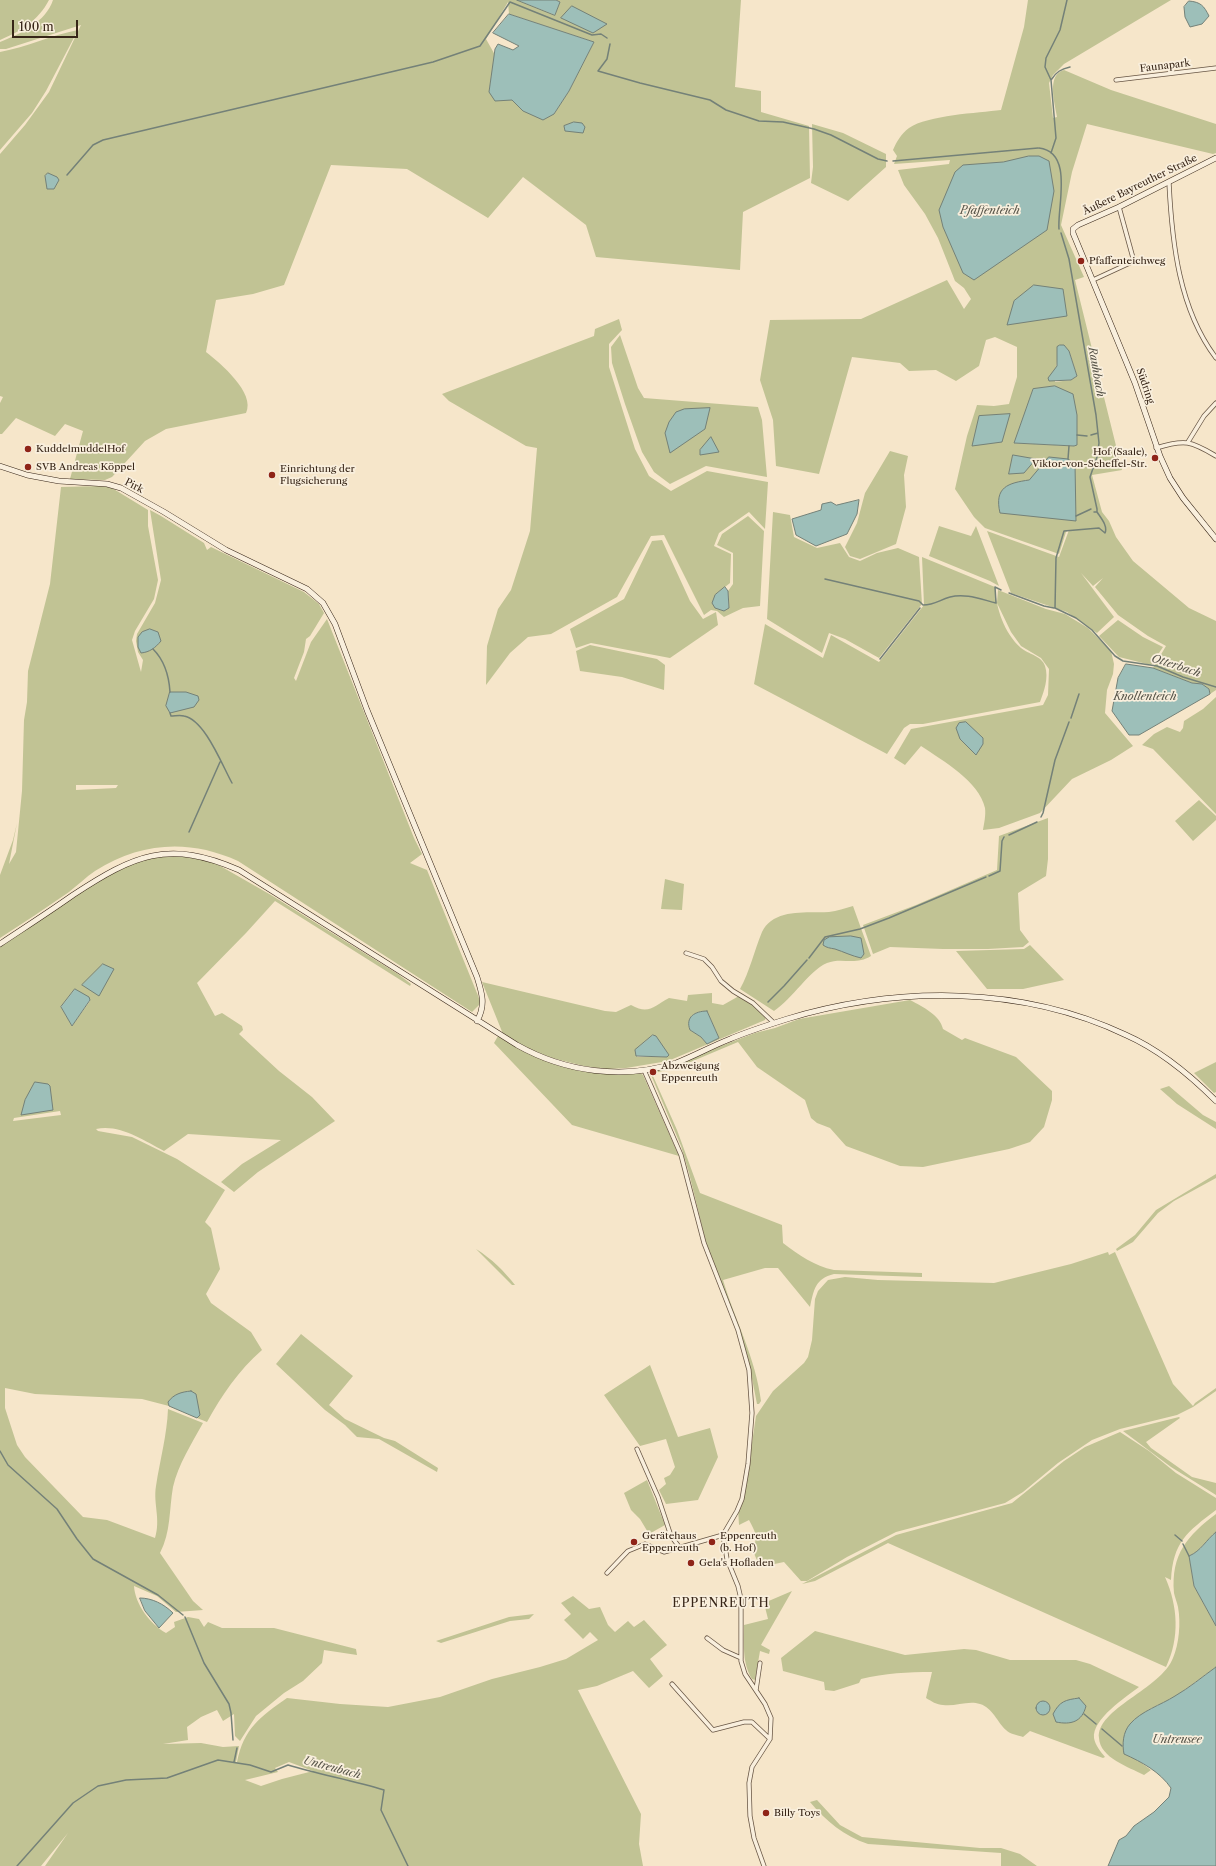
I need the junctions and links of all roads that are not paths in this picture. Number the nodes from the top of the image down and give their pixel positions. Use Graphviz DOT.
graph roads {
  1 [pos="1216,68"];
  2 [pos="1116,80"];
  3 [pos="1216,158"];
  4 [pos="1169,183"];
  5 [pos="1119,207"];
  6 [pos="1073,229"];
  7 [pos="1093,280"];
  8 [pos="1216,358"];
  9 [pos="1216,403"];
  10 [pos="1188,442"];
  11 [pos="1156,448"];
  12 [pos="1216,456"];
  13 [pos="0,466"];
  14 [pos="1216,539"];
  15 [pos="0,944"];
  16 [pos="686,953"];
  17 [pos="477,1021"];
  18 [pos="774,1023"];
  19 [pos="644,1070"];
  20 [pos="1216,1101"];
  21 [pos="637,1449"];
  22 [pos="724,1535"];
  23 [pos="680,1548"];
  24 [pos="607,1573"];
  25 [pos="707,1638"];
  26 [pos="741,1658"];
  27 [pos="760,1662"];
  28 [pos="672,1684"];
  29 [pos="756,1690"];
  30 [pos="770,1739"];
  31 [pos="764,1866"];
  1 -- 2 [label="street, Faunapark"];
  3 -- 4 [label="main road, Äußere Bayreuther Straße"];
  4 -- 5 [label="main road, Äußere Bayreuther Straße"];
  4 -- 8 [label="street"];
  5 -- 6 [label="main road, Äußere Bayreuther Straße"];
  5 -- 7 [label="street"];
  6 -- 7 [label="main road, Südring"];
  7 -- 11 [label="main road, Südring"];
  9 -- 10 [label="street"];
  10 -- 11 [label="street"];
  10 -- 12 [label="street"];
  11 -- 14 [label="main road, Südring"];
  13 -- 17 [label="main road, Pirk"];
  15 -- 17 [label="main road"];
  16 -- 18 [label="street"];
  17 -- 19 [label="main road"];
  18 -- 19 [label="main road"];
  18 -- 20 [label="main road"];
  19 -- 22 [label="street"];
  21 -- 23 [label="street"];
  22 -- 23 [label="street"];
  22 -- 26 [label="street"];
  23 -- 24 [label="street"];
  25 -- 26 [label="street"];
  26 -- 29 [label="street"];
  27 -- 29 [label="street"];
  28 -- 30 [label="street"];
  29 -- 30 [label="street"];
  30 -- 31 [label="street"];
}
